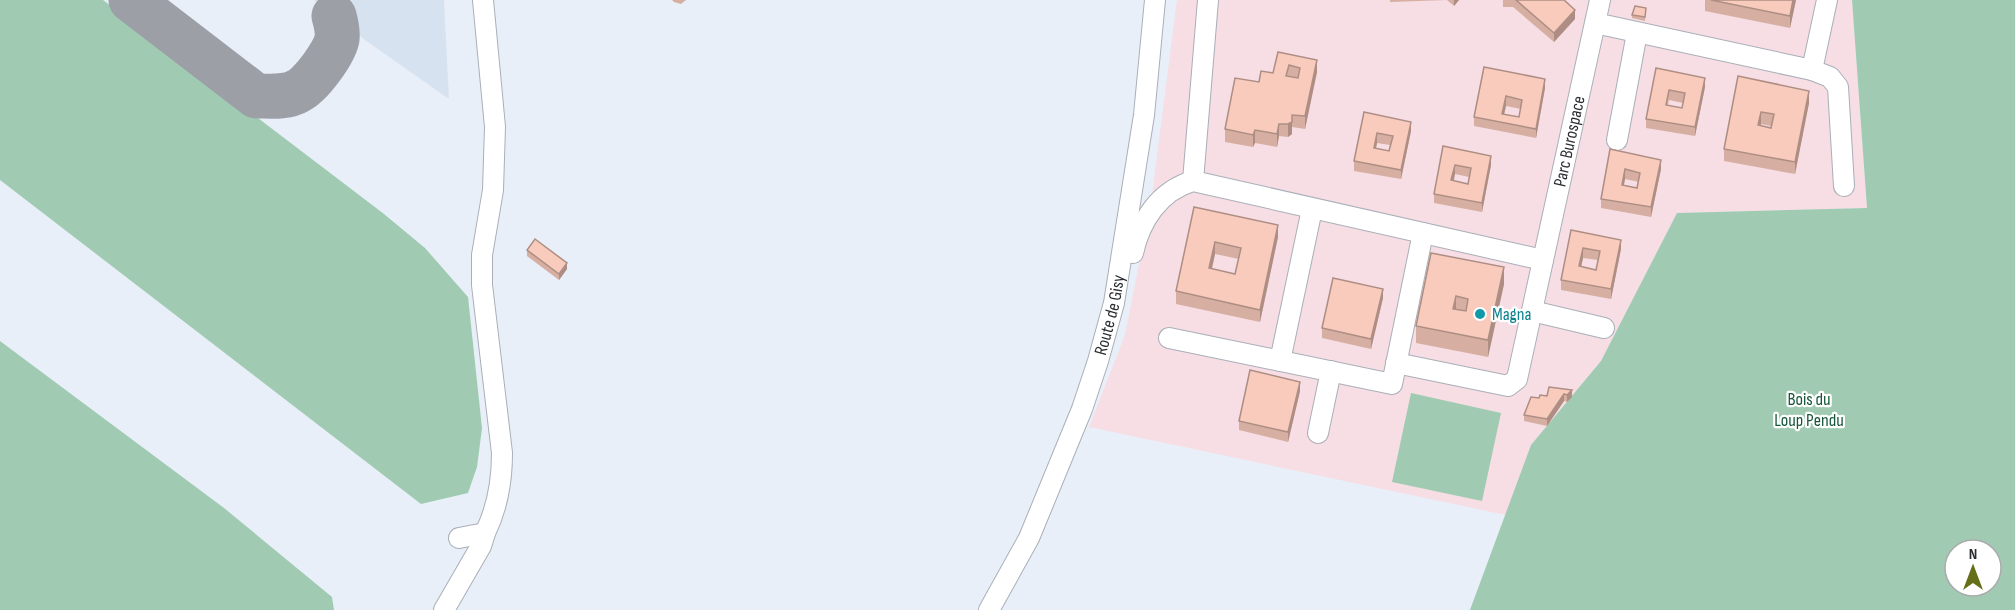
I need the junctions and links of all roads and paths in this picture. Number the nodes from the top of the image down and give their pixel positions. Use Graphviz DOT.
graph roads {
  1 [pos="483,0"];
  2 [pos="1155,0"];
  3 [pos="1208,0"];
  4 [pos="1600,0"];
  5 [pos="1827,0"];
  6 [pos="1595,23"];
  7 [pos="1637,33"];
  8 [pos="1812,70"];
  9 [pos="1617,140"];
  10 [pos="1192,181"];
  11 [pos="1845,186"];
  12 [pos="1312,209"];
  13 [pos="1423,233"];
  14 [pos="1543,260"];
  15 [pos="1532,311"];
  16 [pos="1604,328"];
  17 [pos="1169,338"];
  18 [pos="1098,361"];
  19 [pos="1280,361"];
  20 [pos="1396,363"];
  21 [pos="1331,371"];
  22 [pos="1318,433"];
  23 [pos="485,533"];
  24 [pos="459,538"];
  25 [pos="444,610"];
  26 [pos="989,610"];
  1 -- 23 [label="street"];
  2 -- 18 [label="street, Route de Gisy"];
  3 -- 10 [label="street"];
  4 -- 6 [label="street, Parc Burospace"];
  5 -- 8 [label="street"];
  6 -- 7 [label="street"];
  6 -- 14 [label="street, Parc Burospace"];
  7 -- 8 [label="street"];
  7 -- 9 [label="street"];
  8 -- 11 [label="street"];
  10 -- 12 [label="street"];
  10 -- 18 [label="street"];
  12 -- 13 [label="street"];
  12 -- 19 [label="street"];
  13 -- 14 [label="street"];
  13 -- 20 [label="street"];
  14 -- 15 [label="street, Parc Burospace"];
  15 -- 16 [label="street"];
  15 -- 20 [label="street, Parc Burospace"];
  17 -- 19 [label="street"];
  18 -- 26 [label="street, Route de Gisy"];
  19 -- 21 [label="street"];
  20 -- 21 [label="street"];
  21 -- 22 [label="street"];
  23 -- 24 [label="street"];
  23 -- 25 [label="street"];
}
